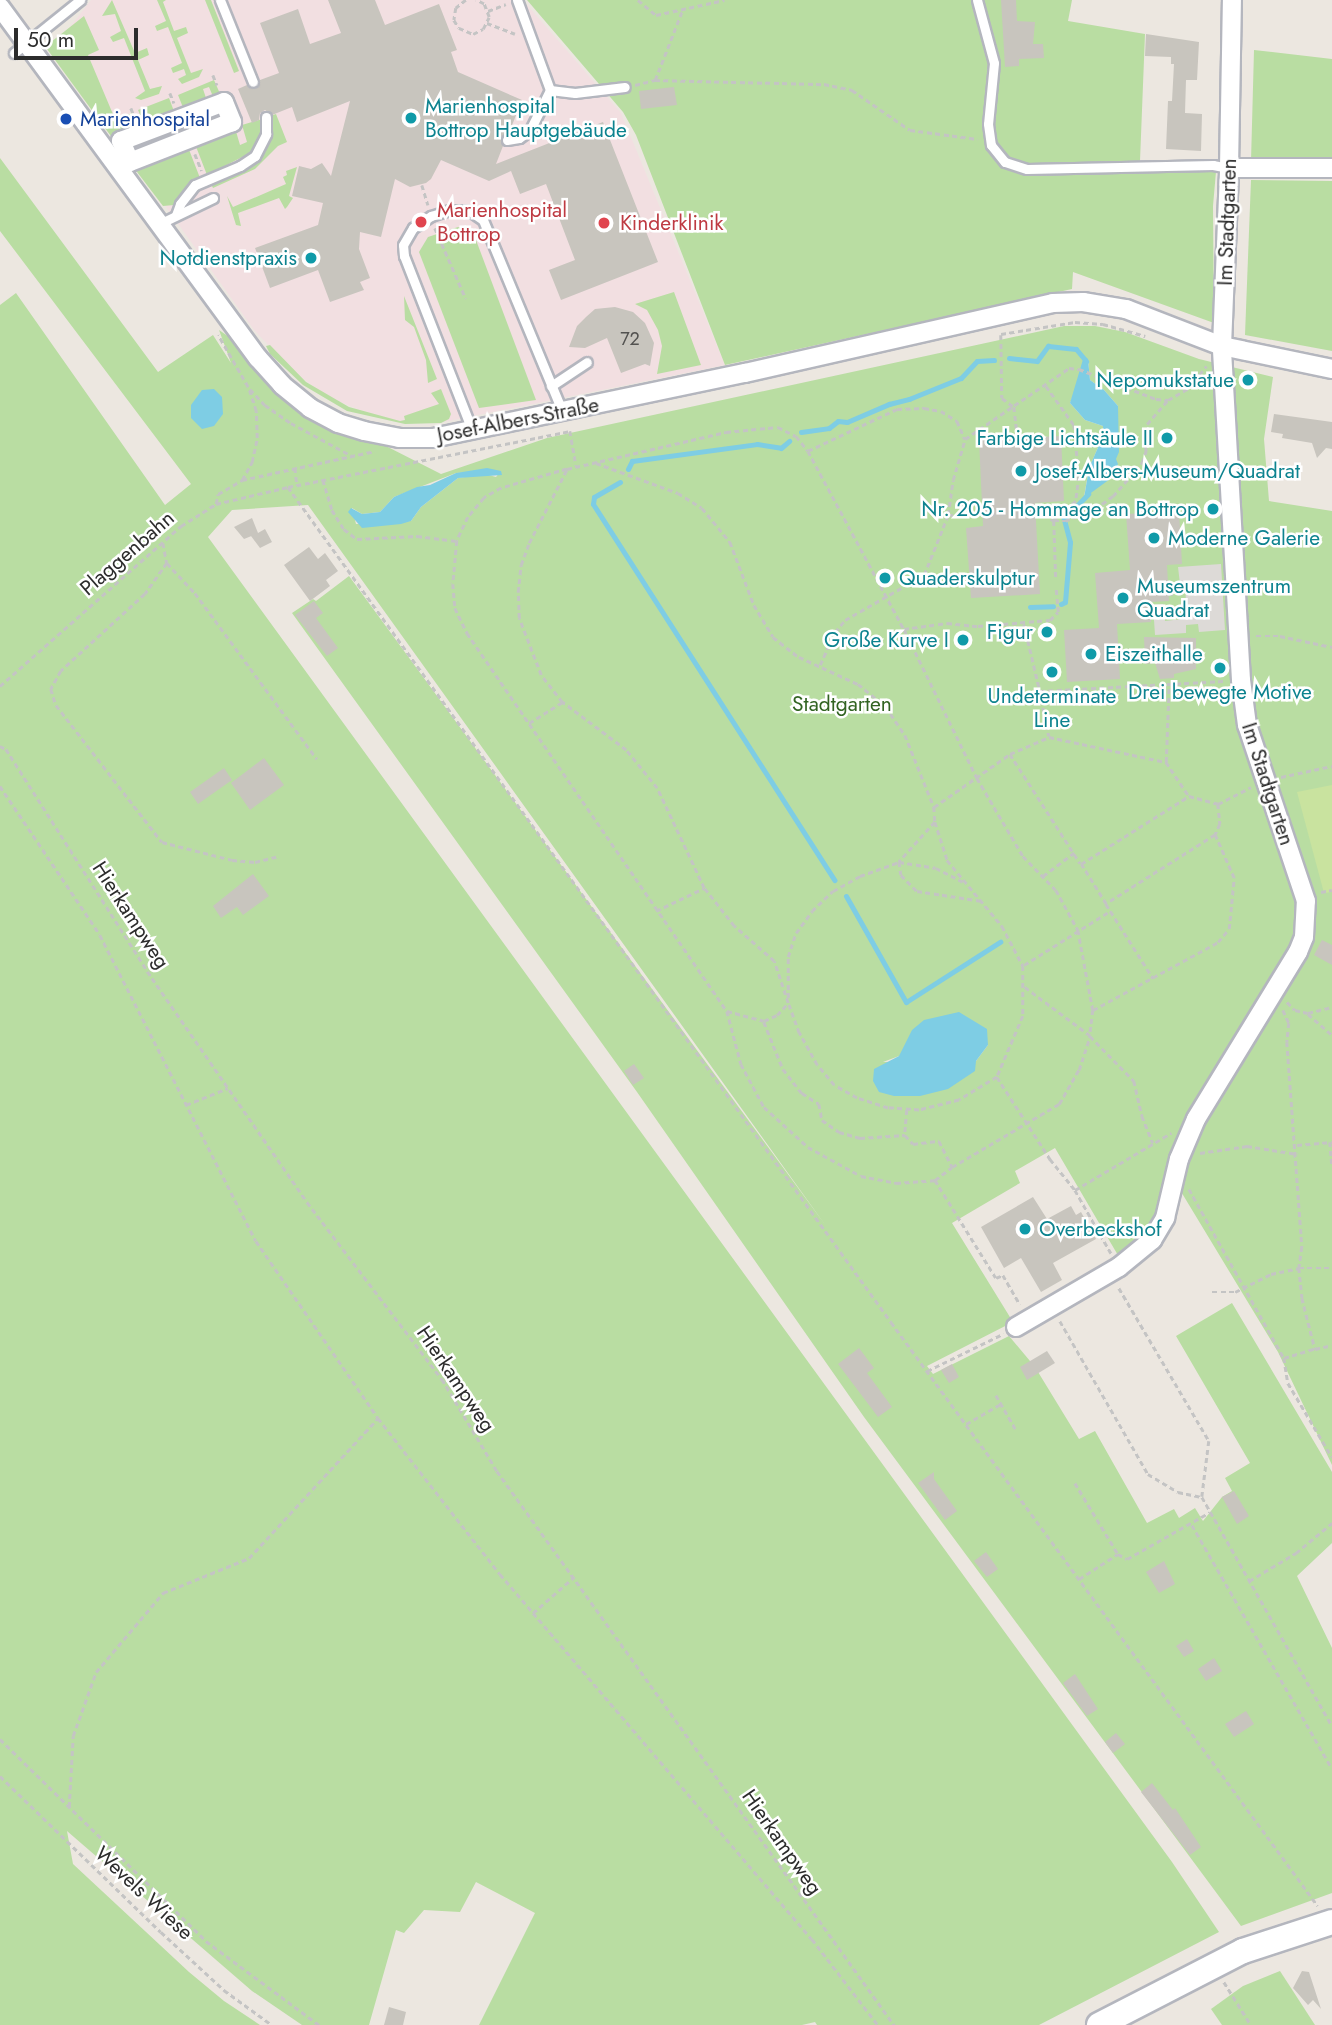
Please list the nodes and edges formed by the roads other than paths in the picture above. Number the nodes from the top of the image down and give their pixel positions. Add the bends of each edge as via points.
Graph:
1 (80, 0) edge
2 (220, 0) edge
3 (516, 0) edge
4 (977, 0) edge
5 (1232, 0) edge
6 (0, 7) edge
7 (21, 48) junction
8 (253, 82) dead end
9 (625, 87) road end
10 (550, 90) junction
11 (266, 117) dead end
12 (507, 140) dead end
13 (121, 141) joint
14 (1229, 168) junction
15 (1332, 168) edge
16 (213, 198) dead end
17 (176, 215) junction
18 (157, 224) junction
19 (1222, 346) junction
20 (587, 362) dead end
21 (1332, 369) edge
22 (551, 386) junction
23 (562, 411) junction
24 (472, 430) junction
25 (1022, 1323) road end
26 (1331, 1922) edge
27 (1100, 2025) edge

1 - 7 lane
2 - 8 lane
3 - 10 lane
4 - 14 lane via 993,63 990,141 1005,162 1027,169
5 - 14 street, Im Stadtgarten
6 - 7 street, Josef-Albers-Straße
7 - 18 street, Josef-Albers-Straße
9 - 10 lane via 575,93
10 - 12 lane via 530,130
11 - 17 lane via 266,134 255,156 195,185
13 - 13 street via 224,102 232,122 130,162
14 - 15 street
14 - 19 street, Im Stadtgarten
16 - 17 lane
17 - 18 lane
18 - 24 street, Josef-Albers-Straße via 258,358 310,408 338,423 399,438 433,438
19 - 21 street, Josef-Albers-Straße
19 - 23 street, Josef-Albers-Straße via 1126,309 1053,303
19 - 25 street, Im Stadtgarten via 1241,680 1247,725 1306,901 1301,944 1196,1119 1179,1158 1165,1218 1152,1240 1114,1269
20 - 22 lane
22 - 23 lane
22 - 24 lane via 483,220 450,209 421,221 407,237 404,256
23 - 24 street, Josef-Albers-Straße
26 - 27 main road via 1242,1951

